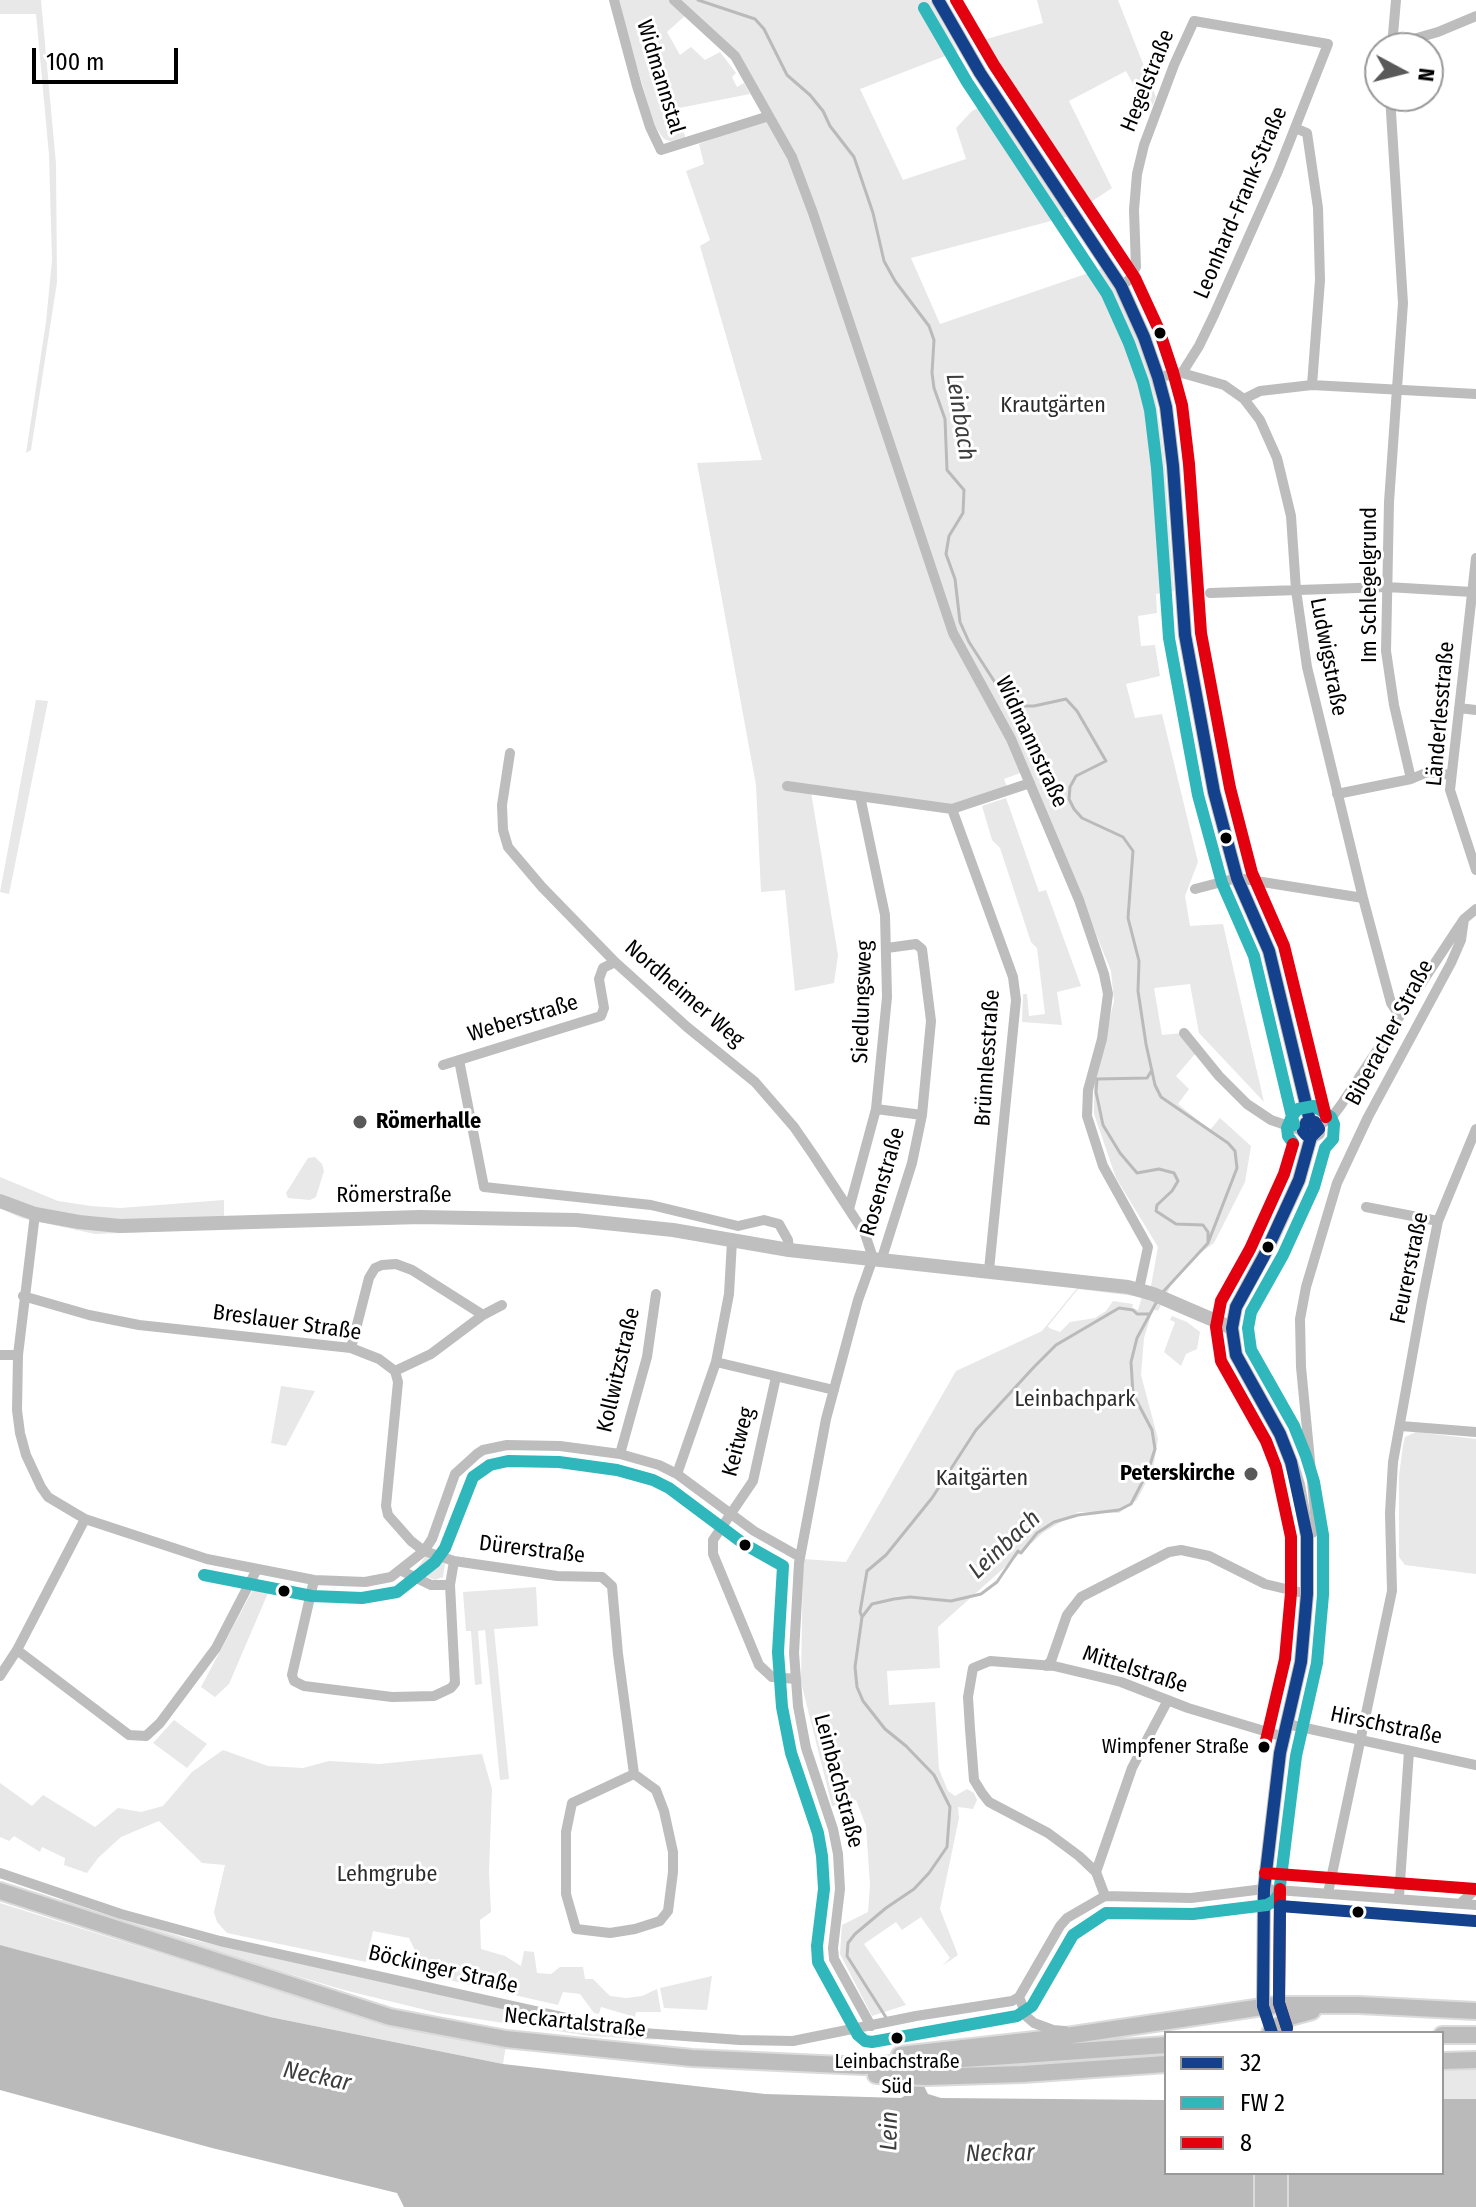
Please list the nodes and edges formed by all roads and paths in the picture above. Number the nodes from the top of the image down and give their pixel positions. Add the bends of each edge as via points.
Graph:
1 (614, 0) edge
2 (674, 0) edge
3 (938, 0) edge
4 (1396, 0) edge
5 (1476, 16) edge
6 (1393, 32) edge
7 (1438, 32) edge
8 (1328, 44) joint
9 (1391, 112) edge
10 (769, 116) junction
11 (1295, 128) junction
12 (813, 213) joint
13 (1121, 286) junction
14 (1182, 373) junction
15 (1158, 377) junction
16 (1312, 385) junction
17 (1397, 390) junction
18 (1476, 394) edge
19 (1244, 399) junction
20 (1476, 558) edge
21 (1387, 587) junction
22 (1296, 590) junction
23 (1472, 592) junction
24 (1210, 593) dead end
25 (1459, 708) junction
26 (1476, 710) edge
27 (510, 753) dead end
28 (1451, 775) junction
29 (1411, 779) junction
30 (1030, 783) junction
31 (787, 786) dead end
32 (1337, 794) junction
33 (860, 796) junction
34 (952, 809) junction
35 (1476, 870) edge
36 (1237, 878) junction
37 (1195, 889) dead end
38 (1363, 898) junction
39 (1476, 909) edge
40 (1464, 919) junction
41 (887, 948) junction
42 (615, 962) junction
43 (1399, 1015) junction
44 (1184, 1033) dead end
45 (459, 1060) junction
46 (443, 1065) dead end
47 (876, 1109) junction
48 (922, 1115) junction
49 (1311, 1129) junction
50 (1476, 1129) edge
51 (0, 1201) edge
52 (1366, 1207) dead end
53 (849, 1209) junction
54 (35, 1214) junction
55 (1438, 1221) junction
56 (732, 1241) junction
57 (789, 1250) junction
58 (878, 1258) junction
59 (989, 1270) junction
60 (656, 1294) dead end
61 (1153, 1294) junction
62 (23, 1296) junction
63 (502, 1305) dead end
64 (483, 1315) junction
65 (1232, 1328) junction
66 (351, 1348) junction
67 (0, 1355) edge
68 (18, 1355) junction
69 (716, 1362) junction
70 (395, 1371) junction
71 (776, 1377) junction
72 (834, 1390) junction
73 (1401, 1426) junction
74 (1476, 1432) edge
75 (620, 1454) junction
76 (677, 1474) junction
77 (732, 1514) junction
78 (85, 1519) junction
79 (1307, 1536) junction
80 (424, 1551) junction
81 (800, 1557) junction
82 (454, 1561) junction
83 (404, 1568) junction
84 (257, 1569) junction
85 (314, 1580) junction
86 (450, 1585) junction
87 (1307, 1594) junction
88 (17, 1650) junction
89 (1046, 1666) junction
90 (0, 1676) edge
91 (796, 1679) junction
92 (1168, 1700) junction
93 (1286, 1730) junction
94 (1362, 1742) junction
95 (1409, 1751) junction
96 (1476, 1765) edge
97 (634, 1774) junction
98 (1096, 1872) junction
99 (0, 1873) edge
100 (1264, 1889) junction
101 (1476, 1889) edge
102 (0, 1891) edge
103 (1328, 1893) junction
104 (1105, 1896) junction
105 (1399, 1897) junction
106 (1462, 1902) junction
107 (1476, 1905) edge
108 (1019, 1997) junction
109 (1402, 2009) junction
110 (1476, 2010) edge
111 (874, 2025) junction
112 (1267, 2026) edge
113 (1103, 2029) junction
114 (1444, 2035) edge
115 (1476, 2035) edge
116 (1164, 2045) edge
117 (692, 2058) junction
118 (1476, 2060) edge
119 (1444, 2061) edge
120 (823, 2065) junction
121 (1164, 2065) edge
122 (1263, 2175) edge
123 (1279, 2175) edge
124 (1263, 2207) edge
125 (1279, 2207) edge

1 - 10 street, Widmannstal via 661,150
2 - 10 street, Widmannstal via 735,56
3 - 13 main road
4 - 6 street
5 - 7 street
8 - 11 street, Leonhard-Frank-Straße
8 - 13 street, Hegelstraße via 1194,21 1144,145 1134,210 1136,267
9 - 17 street, Im Schlegelgrund via 1403,276
10 - 12 street, Widmannstal via 792,157
11 - 14 street, Leonhard-Frank-Straße via 1214,315
11 - 16 street via 1307,133 1318,208 1320,280
12 - 30 street, Widmannstraße via 953,633
13 - 15 main road
14 - 15 street, Ludwigstraße
14 - 19 street, Ludwigstraße via 1224,385
15 - 36 main road via 1172,456 1185,635 1214,792
16 - 17 street
16 - 19 street via 1260,391
17 - 18 street
17 - 21 street, Im Schlegelgrund
19 - 22 street, Ludwigstraße via 1277,458 1291,516
20 - 23 street, Länderlesstraße
21 - 22 street
21 - 23 street
21 - 29 street, Im Schlegelgrund via 1386,651
22 - 24 street
22 - 32 street, Ludwigstraße via 1307,667
23 - 25 street, Länderlesstraße
25 - 26 street
25 - 28 street, Länderlesstraße
27 - 42 street, Nordheimer Weg via 502,805 508,847
28 - 29 street via 1428,772
28 - 35 street, Länderlesstraße via 1450,790
29 - 32 street
30 - 34 street
30 - 61 street, Widmannstraße via 1104,974 1107,1014 1088,1090 1087,1116 1097,1153 1148,1247
31 - 33 street
32 - 38 street, Ludwigstraße
33 - 34 street
33 - 41 street, Siedlungsweg
34 - 59 street, Brünnlesstraße via 1013,977 1016,1000
36 - 37 street
36 - 38 street
36 - 49 main road via 1269,951
38 - 43 street, Ludwigstraße via 1391,1003
39 - 40 street
40 - 43 street
40 - 79 street, Biberacher Straße via 1451,963 1337,1183 1306,1287 1301,1367 1316,1523
41 - 47 street, Siedlungsweg
41 - 48 street, Rosenstraße via 916,944 922,949 931,1021
42 - 45 street, Weberstraße via 603,968 599,979 601,1016
42 - 53 street, Nordheimer Weg via 755,1082 794,1127
43 - 49 street via 1332,1117
44 - 49 street via 1247,1104 1271,1120
45 - 46 street, Weberstraße
45 - 57 street, Römerstraße via 484,1187 651,1205 738,1226 764,1220 779,1224
47 - 48 street, Rosenstraße
47 - 53 street, Siedlungsweg
48 - 58 street, Rosenstraße via 912,1163
49 - 65 main road via 1299,1180 1236,1307
50 - 55 street, Feurerstraße
51 - 54 main road, Römerstraße
52 - 55 street
53 - 58 street, Nordheimer Weg
54 - 56 main road, Römerstraße via 120,1226 340,1218 576,1220
54 - 62 street
55 - 73 street, Feurerstraße
56 - 57 main road, Römerstraße
56 - 69 street
57 - 58 main road, Römerstraße
58 - 59 main road, Römerstraße
58 - 72 street, Leinbachstraße via 858,1300
59 - 61 main road, Römerstraße
60 - 75 street, Kollwitzstraße via 647,1357
61 - 65 main road, Römerstraße
62 - 66 street, Breslauer Straße via 139,1325
62 - 68 street
63 - 64 street
64 - 66 street via 412,1270 382,1265 369,1278
64 - 70 street via 431,1354
65 - 79 main road via 1236,1355 1291,1462
66 - 70 street, Breslauer Straße
67 - 68 street
68 - 78 street via 17,1410 32,1470 48,1497
69 - 71 street
69 - 76 street
70 - 80 street via 386,1506 394,1523
71 - 72 street
71 - 77 street, Keitweg via 753,1481
72 - 81 street, Leinbachstraße
73 - 74 street
73 - 94 street, Feurerstraße via 1390,1513 1392,1591
75 - 76 street
75 - 80 street via 560,1446 483,1450 455,1474
76 - 77 street
77 - 81 street
77 - 91 street, Keitweg via 713,1540 713,1554 759,1665 772,1677
78 - 84 street
78 - 88 street
79 - 87 main road
80 - 82 street, Dürerstraße
80 - 83 street
81 - 91 street, Leinbachstraße
82 - 86 street
82 - 97 street, Dürerstraße via 608,1579
83 - 85 street via 391,1577 365,1582
83 - 86 street via 431,1585
84 - 85 street
84 - 88 street via 216,1648 146,1736 129,1735
85 - 86 street via 294,1681 312,1688 392,1697 434,1696 455,1683
87 - 89 street via 1265,1584 1209,1556 1169,1552 1081,1597 1067,1615
87 - 93 main road via 1300,1675
88 - 90 street
89 - 92 street, Mittelstraße via 1121,1682
89 - 98 street, Mittelstraße via 990,1661 973,1668 968,1697 974,1780 989,1802 1048,1833
91 - 111 street, Leinbachstraße via 806,1748 838,1854 834,1959
92 - 93 street, Mittelstraße
92 - 98 street via 1132,1768
93 - 94 street, Hirschstraße
93 - 100 main road
94 - 95 street, Hirschstraße
94 - 103 street, Feurerstraße
95 - 96 street, Hirschstraße
95 - 105 street
97 - 97 street via 656,1790 664,1811 673,1852 668,1911 660,1921 635,1929 576,1929 566,1894 566,1832 572,1803
98 - 104 street
99 - 111 street, Böckinger Straße via 220,1941 629,2032 793,2041
100 - 103 street
100 - 104 street via 1191,1898
100 - 112 main road
101 - 106 street
102 - 117 main road, Neckartalstraße via 390,2017 506,2039
103 - 105 street
104 - 108 street via 1060,1926
105 - 106 street
106 - 107 street
108 - 111 street, Böckinger Straße
108 - 113 street via 1034,2023 1053,2030
109 - 110 main road
109 - 112 main road via 1312,2011
109 - 112 main road via 1315,2004
112 - 113 main road
113 - 120 main road
114 - 115 main road
116 - 120 main road, Neckartalstraße via 894,2065
117 - 120 main road, Neckartalstraße
117 - 121 main road via 719,2066 926,2077
118 - 119 main road
122 - 124 main road
123 - 125 main road

